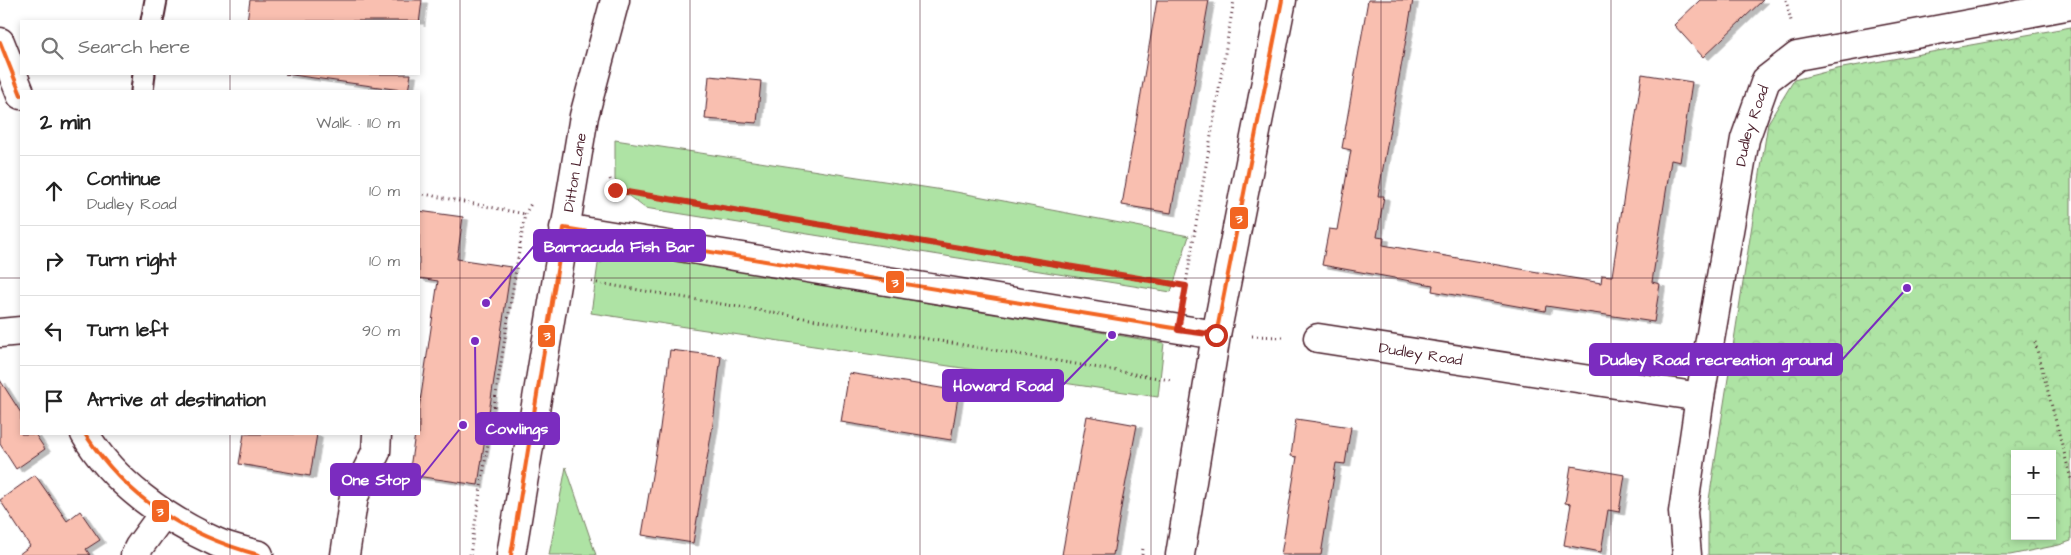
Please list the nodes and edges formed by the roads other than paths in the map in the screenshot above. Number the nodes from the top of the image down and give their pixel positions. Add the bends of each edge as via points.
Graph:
1 (156, 0) edge
2 (615, 0) edge
3 (1282, 0) edge
4 (2071, 5) edge
5 (152, 20) edge
6 (0, 42) edge
7 (144, 75) edge
8 (142, 90) edge
9 (20, 92) edge
10 (564, 228) junction
11 (20, 331) edge
12 (0, 333) edge
13 (1216, 335) junction
14 (1318, 338) road end
15 (1700, 396) junction
16 (86, 435) edge
17 (377, 435) edge
18 (163, 514) junction
19 (135, 555) edge
20 (259, 555) edge
21 (345, 555) edge
22 (511, 555) edge
23 (1180, 555) edge
24 (1687, 555) edge

1 - 5 lane
2 - 10 street, Ditton Lane via 584,116
3 - 13 street
4 - 15 street, Dudley Road via 1797,56 1766,80 1745,139
6 - 9 street
7 - 8 lane
10 - 13 street
10 - 22 street, Ditton Lane
11 - 12 street
13 - 23 street
14 - 15 street, Dudley Road
15 - 24 street, Dudley Road via 1683,512
16 - 18 street via 122,480
17 - 21 street via 376,452 354,496
18 - 19 street
18 - 20 street via 217,542

